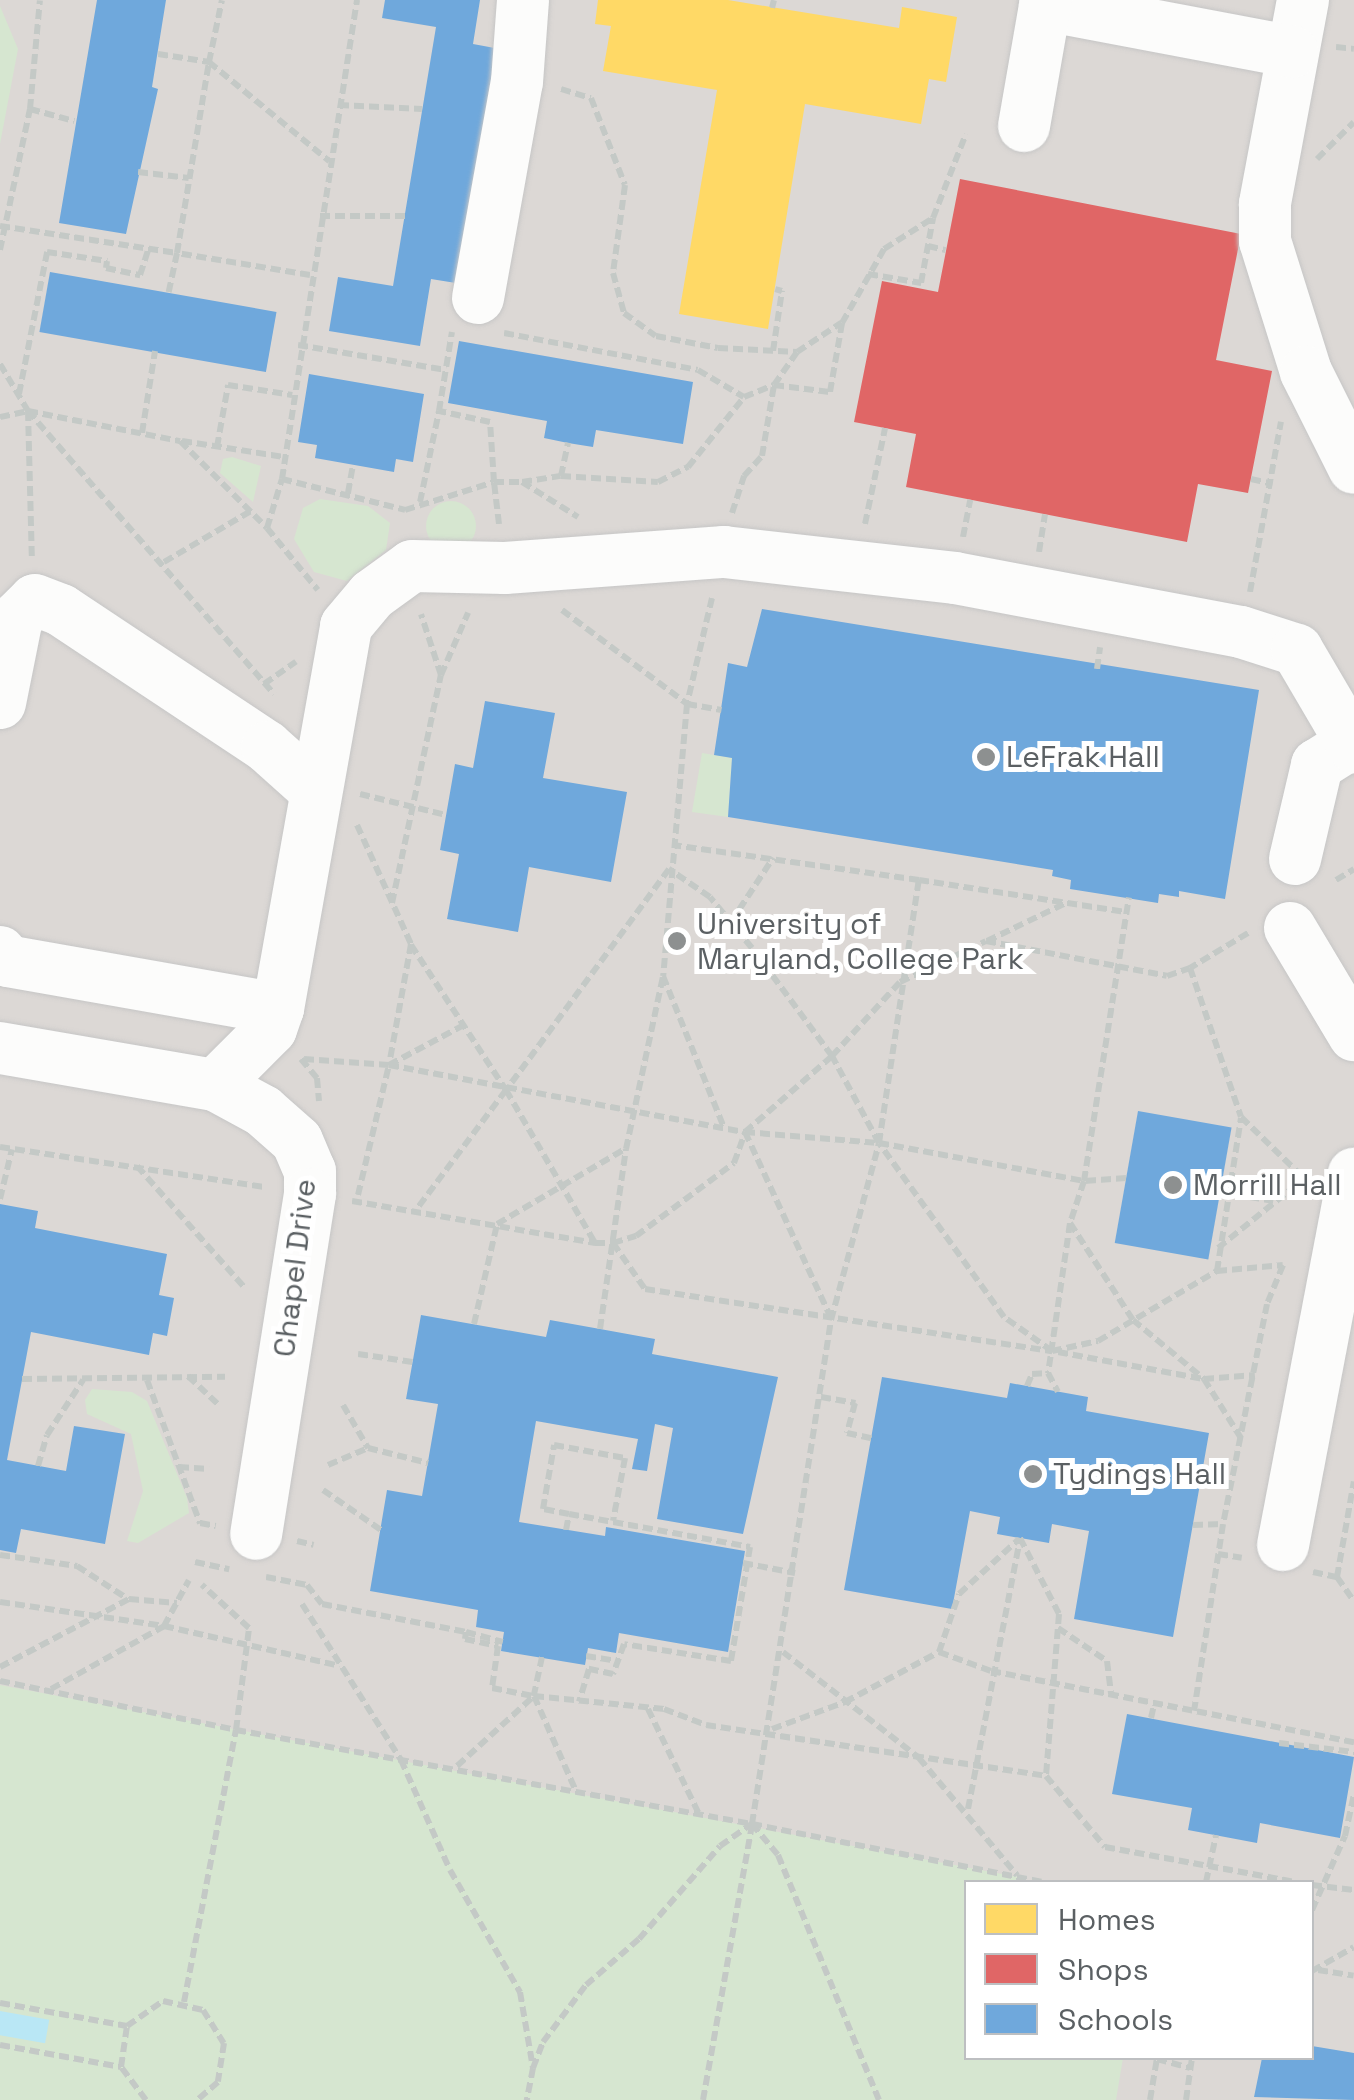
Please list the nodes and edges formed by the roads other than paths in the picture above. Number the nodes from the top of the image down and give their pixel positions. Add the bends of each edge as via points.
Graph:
1 (523, 0) edge
2 (1303, 0) edge
3 (1045, 3) edge
4 (1315, 49) junction
5 (1024, 126) dead end
6 (482, 314) road end
7 (1354, 468) edge
8 (0, 703) edge
9 (1353, 745) edge
10 (329, 783) junction
11 (2, 970) edge
12 (284, 1033) junction
13 (1354, 1035) edge
14 (0, 1048) edge
15 (215, 1085) junction
16 (1339, 1182) edge
17 (256, 1534) dead end
18 (1283, 1545) dead end

1 - 6 street
2 - 4 street
3 - 4 street
3 - 5 street
4 - 7 street via 1265,204 1264,241 1306,372
8 - 10 street via 17,618 35,600 62,610
9 - 10 street via 1297,650 1241,632 955,578 724,552 628,560 490,585 412,566 346,626
9 - 13 street via 1316,765 1293,900
10 - 12 street
11 - 12 street
12 - 15 street via 261,1040
14 - 15 street, Chapel Drive
15 - 17 street, Chapel Drive via 286,1131 310,1171
16 - 18 street

